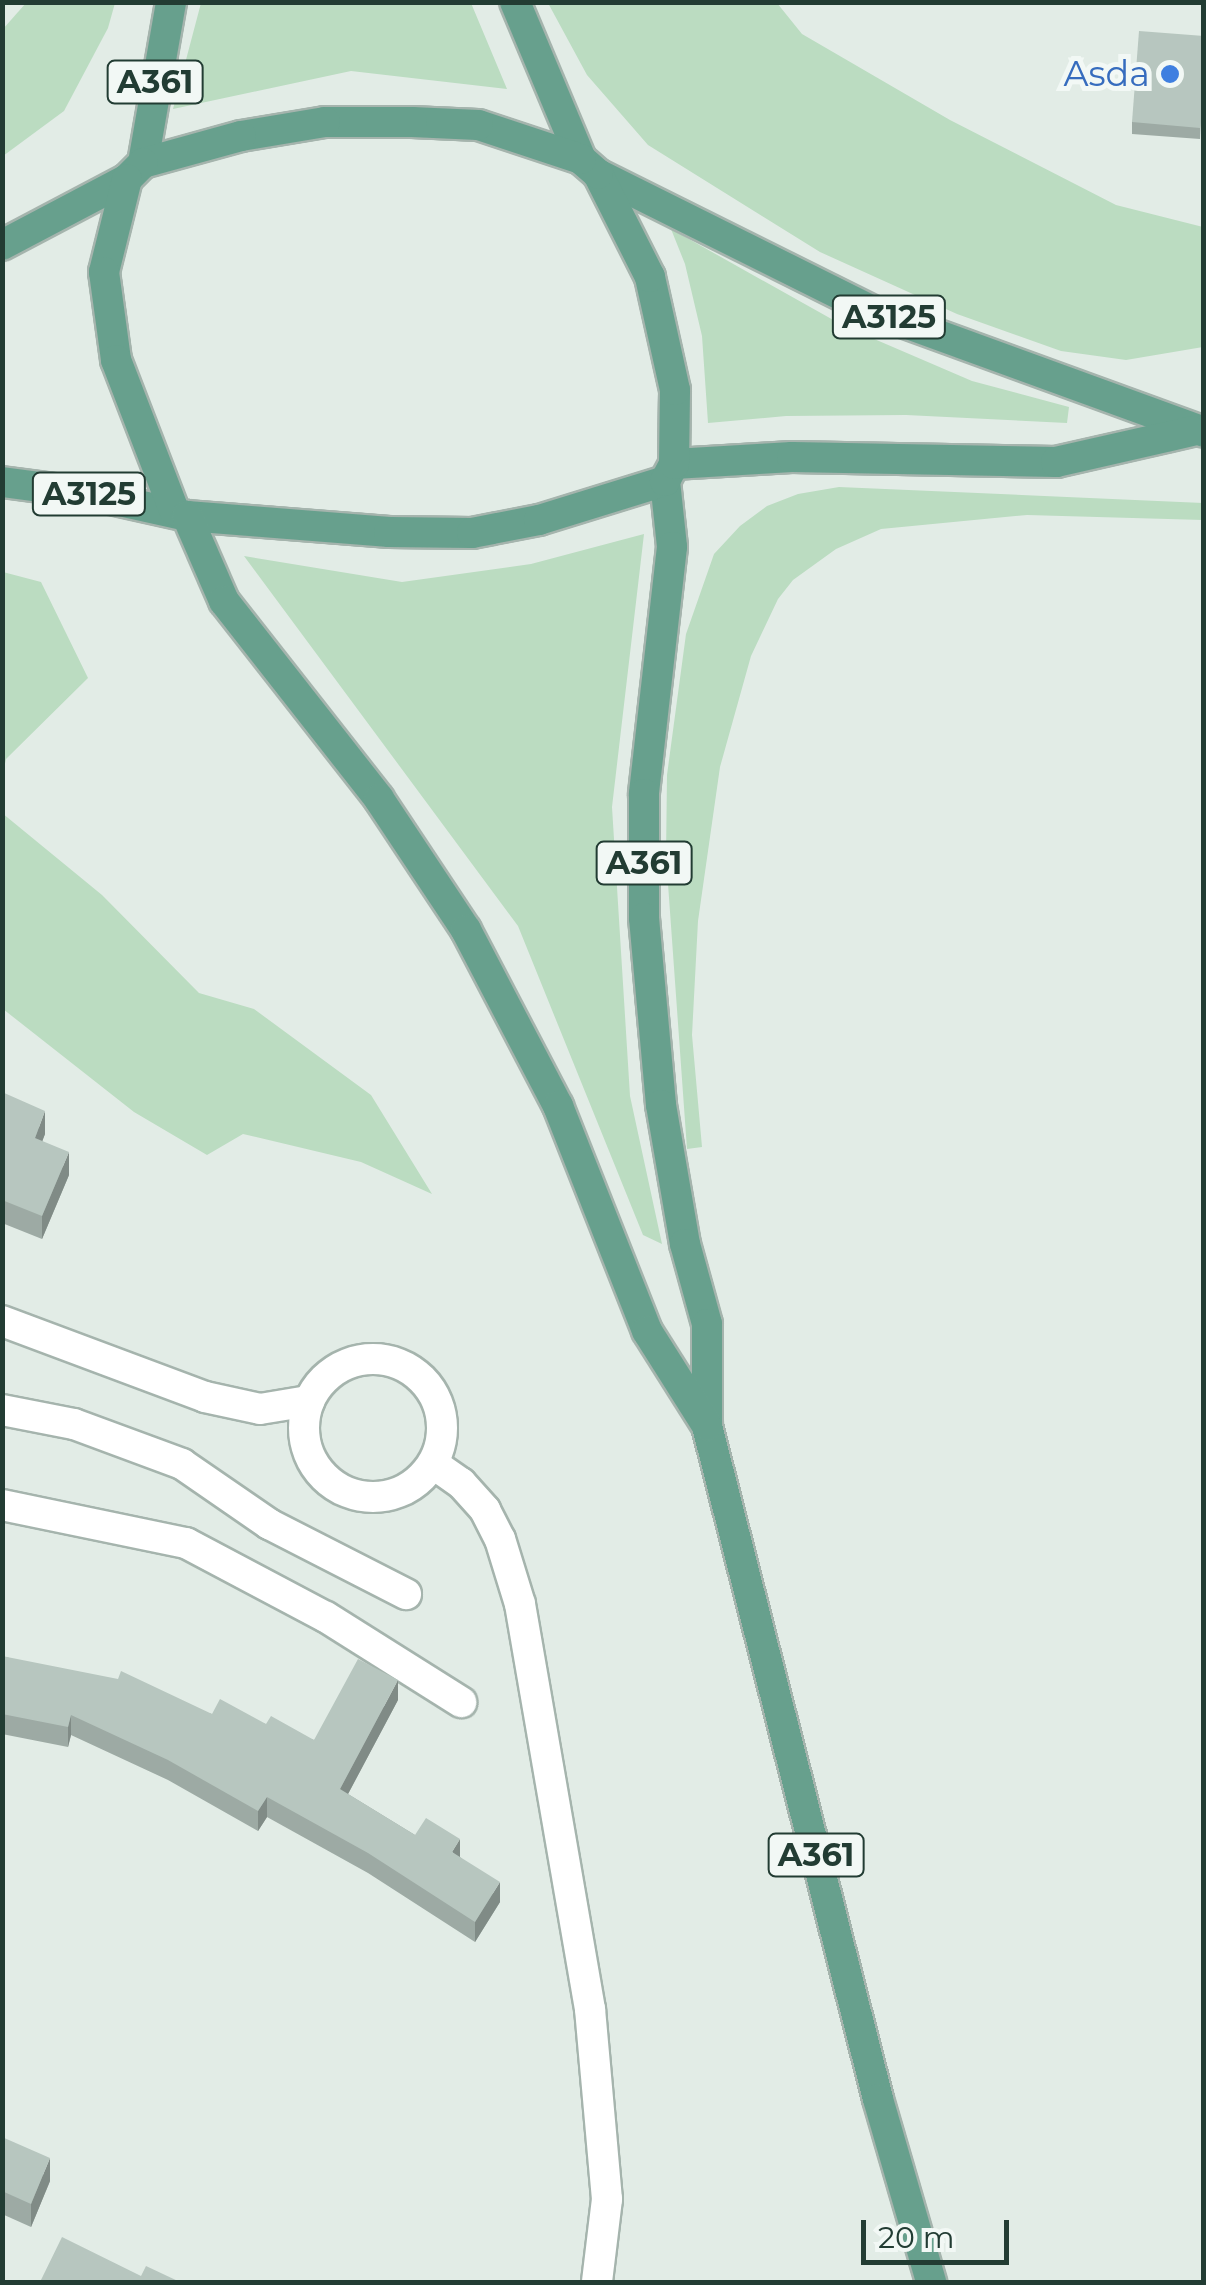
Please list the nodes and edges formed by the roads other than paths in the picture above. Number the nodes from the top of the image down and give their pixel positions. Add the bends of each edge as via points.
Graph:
1 (171, 2) edge
2 (515, 2) edge
3 (590, 166) junction
4 (135, 171) junction
5 (2, 245) edge
6 (1198, 431) edge
7 (670, 473) junction
8 (2, 482) edge
9 (181, 513) junction
10 (2, 1322) edge
11 (309, 1400) junction
12 (2, 1410) edge
13 (707, 1426) junction
14 (435, 1465) junction
15 (2, 1505) edge
16 (406, 1594) dead end
17 (461, 1702) dead end
18 (596, 2282) edge
19 (930, 2282) edge

1 - 4 main road, A361
2 - 3 main road
3 - 4 main road via 478,125 326,122 240,136
3 - 6 main road, A3125 via 875,312
3 - 7 main road via 650,277 674,390
4 - 5 main road
4 - 9 main road via 104,272 106,290 116,360
6 - 7 main road, A3125 via 1056,462 792,457
7 - 9 main road via 539,520 472,533
7 - 13 main road, A361 via 672,547 644,794 644,918 661,1105 684,1244 707,1324
8 - 9 main road, A3125
9 - 13 main road, A361 via 224,600 379,799 466,930 558,1106 647,1331
10 - 11 street via 205,1397 260,1409
11 - 14 street via 303,1425 311,1458 340,1489 384,1496 406,1489
11 - 14 street via 341,1366 370,1358 395,1361 416,1373 437,1400 442,1423
12 - 16 street via 74,1424 182,1464 269,1524
13 - 19 main road, A361
14 - 18 street via 485,1510 520,1604 590,2009 607,2200
15 - 17 street via 186,1543 326,1617

